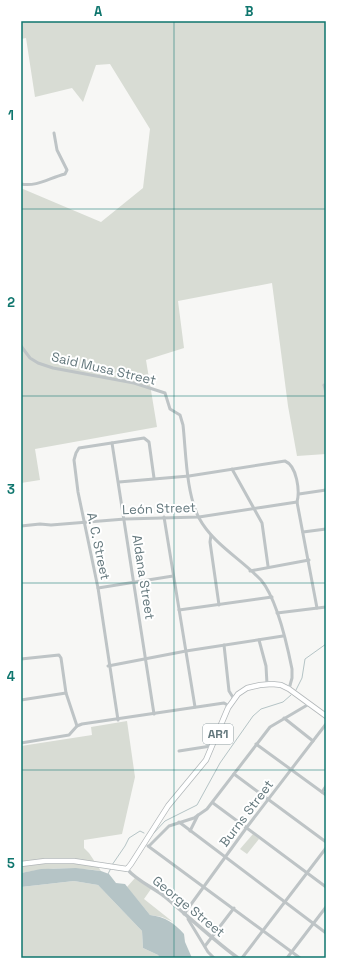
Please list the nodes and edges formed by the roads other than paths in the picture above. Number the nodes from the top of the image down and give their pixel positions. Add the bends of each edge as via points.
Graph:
1 (54, 133) dead end
2 (21, 184) edge
3 (21, 346) edge
4 (324, 385) dead end
5 (326, 393) edge
6 (112, 443) junction
7 (232, 469) junction
8 (189, 476) junction
9 (154, 478) junction
10 (119, 482) junction
11 (326, 490) edge
12 (299, 494) junction
13 (297, 502) junction
14 (253, 508) junction
15 (164, 517) junction
16 (199, 517) junction
17 (125, 519) junction
18 (84, 523) junction
19 (21, 526) edge
20 (326, 529) edge
21 (303, 532) junction
22 (211, 535) junction
23 (309, 560) junction
24 (268, 566) junction
25 (250, 571) junction
26 (173, 576) junction
27 (134, 581) junction
28 (98, 588) junction
29 (272, 597) junction
30 (219, 605) junction
31 (326, 607) edge
32 (317, 608) junction
33 (180, 610) junction
34 (277, 613) junction
35 (283, 636) junction
36 (259, 640) junction
37 (224, 645) junction
38 (186, 651) junction
39 (146, 658) junction
40 (21, 660) edge
41 (108, 666) junction
42 (267, 684) junction
43 (289, 689) junction
44 (66, 693) junction
45 (234, 699) junction
46 (21, 700) edge
47 (310, 704) junction
48 (229, 706) junction
49 (195, 707) junction
50 (154, 714) junction
51 (326, 716) edge
52 (284, 718) junction
53 (118, 720) junction
54 (326, 724) edge
55 (77, 726) junction
56 (313, 741) junction
57 (21, 743) edge
58 (256, 744) junction
59 (213, 746) junction
60 (180, 751) dead end
61 (291, 769) junction
62 (234, 774) junction
63 (326, 786) edge
64 (322, 792) junction
65 (326, 795) edge
66 (269, 799) junction
67 (213, 803) junction
68 (198, 816) junction
69 (179, 822) junction
70 (247, 827) junction
71 (190, 831) junction
72 (144, 842) junction
73 (326, 842) edge
74 (149, 846) junction
75 (326, 848) edge
76 (226, 856) junction
77 (21, 864) edge
78 (127, 869) junction
79 (306, 872) junction
80 (204, 885) junction
81 (326, 887) edge
82 (285, 901) junction
83 (326, 907) edge
84 (234, 908) junction
85 (184, 914) junction
86 (188, 919) junction
87 (314, 922) junction
88 (264, 930) junction
89 (326, 933) edge
90 (212, 938) junction
91 (205, 946) junction
92 (292, 952) junction
93 (214, 958) edge
94 (238, 958) edge
95 (242, 958) edge
96 (287, 958) edge
97 (300, 958) edge

1 - 2 street via 57,150 67,170 65,174 33,186
3 - 8 street, Said Musa Street via 30,358 53,368 134,383 165,393 170,409 180,415 183,425
4 - 5 street
6 - 9 street, A. C. Street via 144,438 149,442
6 - 10 street, Aldana Street
6 - 18 street, A. C. Street via 80,448 76,453 74,460
7 - 8 street
7 - 12 street via 285,461 293,469
7 - 14 street
8 - 9 street
8 - 16 street, Said Musa Street via 192,499
9 - 10 street
10 - 17 street, Aldana Street
11 - 12 street
12 - 13 street
13 - 14 street, León Street
13 - 21 street
14 - 16 street, León Street
14 - 24 street via 262,523
15 - 16 street, León Street
15 - 17 street, León Street
15 - 26 street
16 - 22 street, Said Musa Street
17 - 18 street, León Street
17 - 27 street, Aldana Street
18 - 19 street, León Street
18 - 28 street, A. C. Street
20 - 21 street
21 - 23 street
22 - 25 street, Said Musa Street
22 - 30 street
23 - 24 street
23 - 32 street
24 - 25 street
25 - 29 street, Said Musa Street
26 - 27 street
26 - 33 street
27 - 28 street
27 - 39 street, Aldana Street
28 - 41 street, A. C. Street
29 - 30 street
29 - 34 street, Said Musa Street
30 - 33 street
31 - 32 street
32 - 34 street
33 - 38 street
34 - 35 street, Said Musa Street
35 - 36 street
35 - 43 street, Said Musa Street via 292,669
36 - 37 street
36 - 42 street via 266,666
37 - 38 street
37 - 45 street via 229,691
38 - 39 street
38 - 49 street
39 - 41 street
39 - 50 street, Aldana Street
40 - 44 street via 59,655
41 - 53 street, A. C. Street
42 - 43 highway, AR1 via 281,685
42 - 45 highway, AR1 via 247,688
43 - 47 highway, AR1
44 - 46 street
44 - 55 street
45 - 48 highway, AR1
47 - 51 highway, AR1
47 - 52 street
48 - 49 street via 224,702
48 - 59 highway, AR1
49 - 50 street
50 - 53 street
52 - 56 street
52 - 58 street via 270,728
53 - 55 street
54 - 56 street, Burns Street
55 - 57 street via 69,735
56 - 61 street, Burns Street
58 - 61 street
58 - 62 street
59 - 60 street
59 - 72 highway, AR1 via 206,760 168,806
61 - 64 street
61 - 66 street, Burns Street
62 - 66 street
62 - 67 street
63 - 64 street
64 - 65 street
66 - 70 street, Burns Street
66 - 73 street
67 - 68 street
67 - 70 street
68 - 69 street
68 - 71 street
69 - 71 street
69 - 74 street via 166,828
70 - 76 street, Burns Street
70 - 79 street
71 - 76 street
72 - 74 street
72 - 78 highway, AR1
74 - 80 street
75 - 79 street
76 - 80 street, Burns Street
76 - 82 street
77 - 78 highway via 65,861
78 - 85 street, George Street
79 - 81 street
79 - 82 street
80 - 84 street
80 - 85 street, Burns Street
82 - 87 street
82 - 88 street
83 - 87 street
84 - 88 street
84 - 90 street
85 - 86 street, George Street
86 - 90 street, George Street
86 - 91 street
87 - 89 street
87 - 92 street
88 - 92 street
88 - 95 street
90 - 91 street
90 - 94 street, George Street
91 - 93 street
92 - 96 street
92 - 97 street

